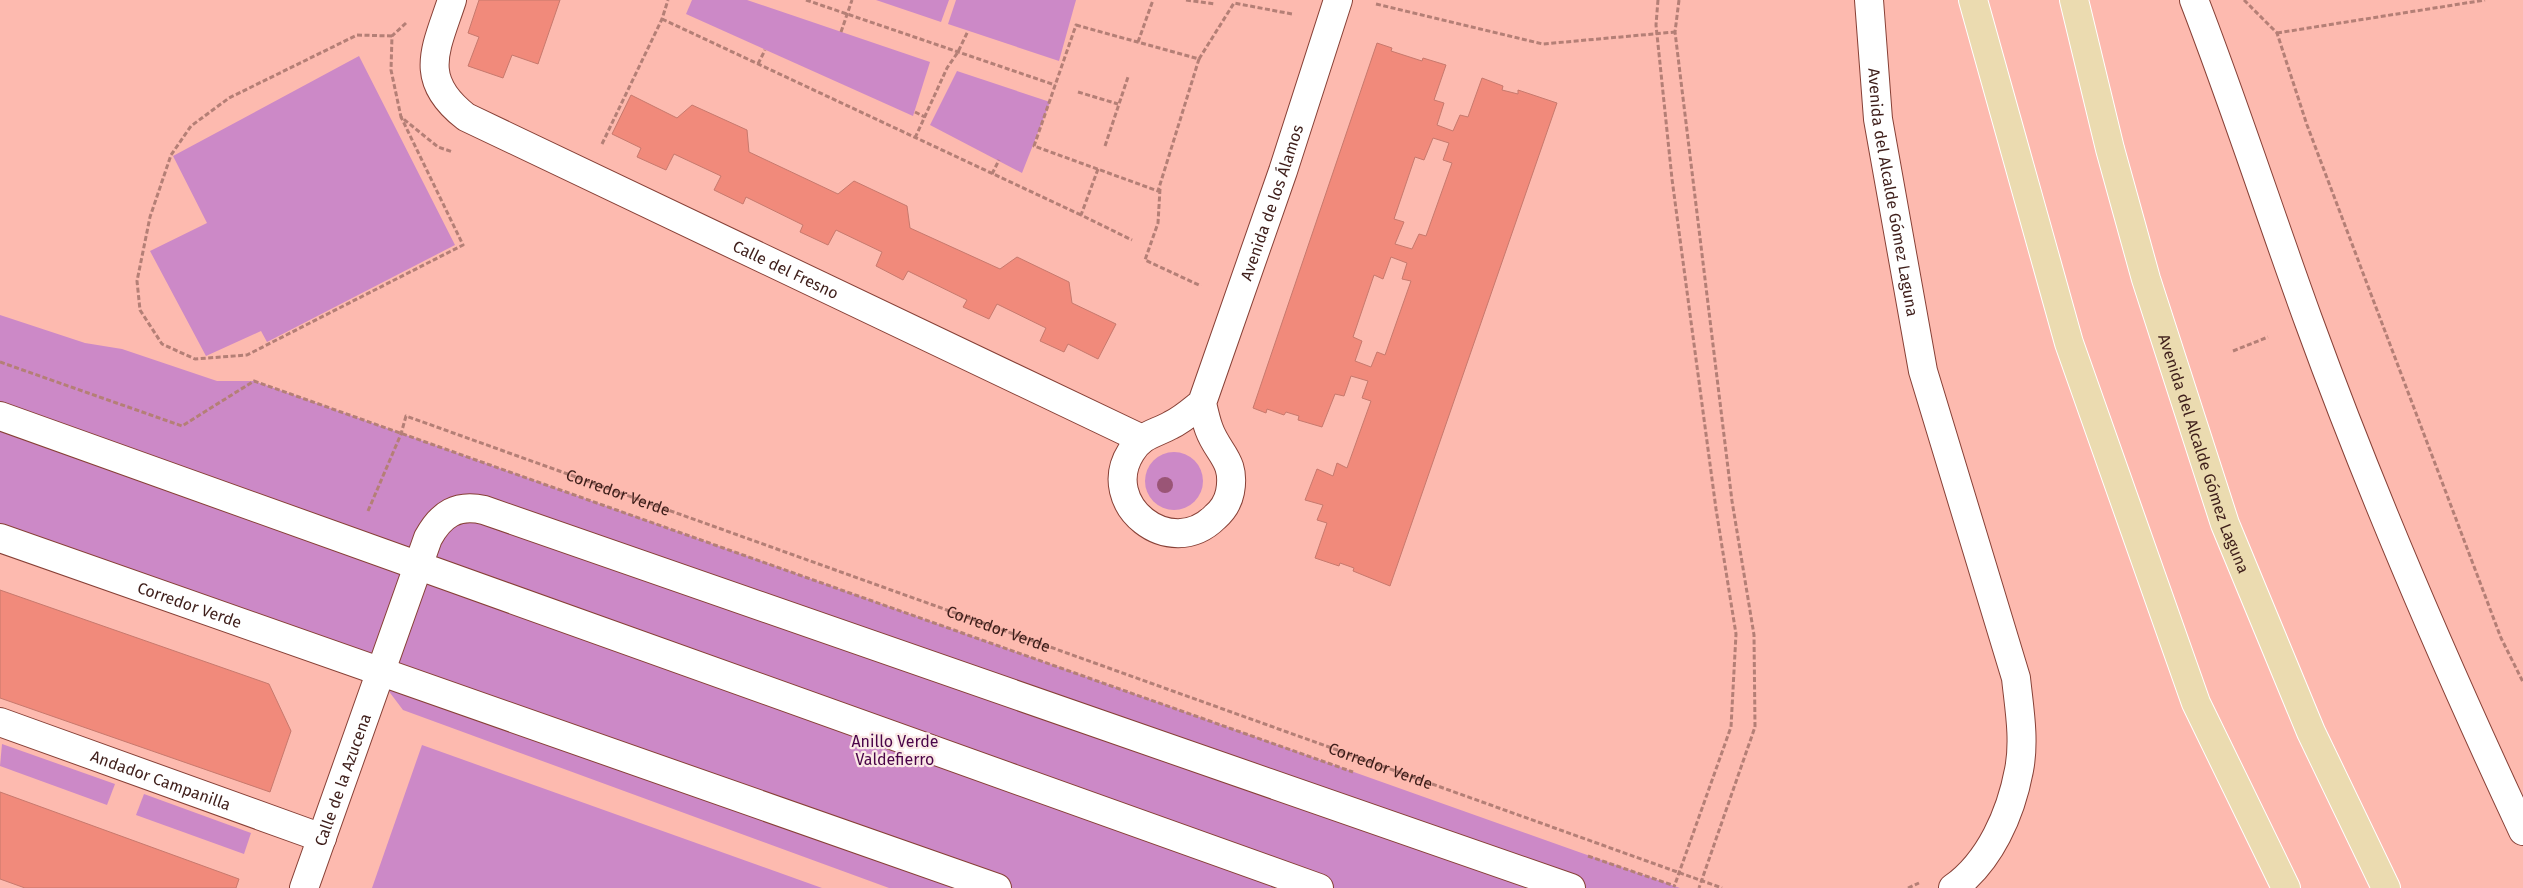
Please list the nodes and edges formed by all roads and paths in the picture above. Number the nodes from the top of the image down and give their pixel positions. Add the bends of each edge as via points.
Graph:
1 (452, 0) edge
2 (668, 0) edge
3 (806, 0) edge
4 (852, 0) edge
5 (1153, 0) edge
6 (1186, 0) edge
7 (1338, 0) edge
8 (1658, 0) edge
9 (1679, 0) edge
10 (1869, 0) edge
11 (1973, 0) edge
12 (2074, 0) edge
13 (2194, 0) edge
14 (2244, 0) edge
15 (2485, 0) edge
16 (1215, 4) dead end
17 (1376, 4) dead end
18 (1292, 14) dead end
19 (847, 15) junction
20 (662, 19) junction
21 (968, 31) dead end
22 (841, 32) dead end
23 (1675, 32) junction
24 (2277, 33) junction
25 (1657, 35) junction
26 (392, 36) dead end
27 (1138, 42) junction
28 (765, 50) dead end
29 (958, 52) junction
30 (1199, 59) junction
31 (758, 64) junction
32 (1128, 77) dead end
33 (1055, 85) junction
34 (1078, 92) dead end
35 (1118, 104) junction
36 (915, 112) dead end
37 (402, 117) dead end
38 (925, 117) junction
39 (915, 138) junction
40 (1105, 146) dead end
41 (999, 160) dead end
42 (1098, 169) junction
43 (588, 174) junction
44 (992, 174) junction
45 (1160, 186) junction
46 (1081, 216) junction
47 (1132, 240) dead end
48 (1201, 286) dead end
49 (2268, 337) dead end
50 (2234, 350) dead end
51 (1202, 403) junction
52 (0, 416) edge
53 (1142, 439) junction
54 (0, 538) edge
55 (354, 543) junction
56 (417, 566) junction
57 (379, 672) junction
58 (2523, 682) edge
59 (0, 722) edge
60 (2523, 831) edge
61 (322, 838) junction
62 (1680, 873) junction
63 (1702, 881) junction
64 (1674, 887) edge
65 (304, 888) edge
66 (997, 888) edge
67 (1319, 888) edge
68 (1571, 888) edge
69 (1699, 888) edge
70 (1722, 888) edge
71 (1953, 888) edge
72 (2286, 888) edge
73 (2386, 888) edge

1 - 43 street, Calle del Fresno via 435,51 434,72 439,88 452,106 466,116
2 - 20 path
3 - 19 path
4 - 19 path
5 - 27 path
6 - 16 path
7 - 51 street, Avenida de los Álamos via 1283,171
8 - 25 path
9 - 23 path
10 - 71 street, Avenida del Alcalde Gómez Laguna via 1878,119 1923,371 2016,678 2021,720 2019,768 2005,820 1985,855
11 - 72 main road via 2069,343 2196,703
12 - 73 main road, Avenida del Alcalde Gómez Laguna via 2146,279 2225,524 2311,732
13 - 60 street via 2309,322 2379,504 2448,670
14 - 24 path
15 - 24 path
17 - 25 path via 1543,44
18 - 30 path via 1234,3
19 - 22 path
19 - 29 path
20 - 31 path
20 - 43 path
21 - 29 path
23 - 25 path
23 - 63 path via 1732,501 1754,635 1755,727
24 - 58 path via 2307,125 2466,546 2501,638
25 - 62 path via 1674,198 1736,634 1731,727
26 - 37 path via 356,35 229,98 191,126 171,155 150,217 137,281 140,310 162,344 195,359 247,354 463,245
27 - 30 path
27 - 33 path via 1076,25
28 - 31 path
29 - 33 path
29 - 38 path
30 - 45 path
31 - 39 path
32 - 35 path
33 - 42 path via 1034,146
34 - 35 path
35 - 40 path
36 - 38 path
38 - 39 path
39 - 44 path
41 - 44 path
42 - 45 path via 1158,191
42 - 46 path
43 - 53 street, Calle del Fresno
44 - 46 path
45 - 48 path via 1158,223 1145,260
46 - 47 path
49 - 50 path
51 - 53 street via 1170,426 1155,430
51 - 53 street via 1209,430 1226,457 1231,474 1230,493 1222,510 1209,523 1193,532 1175,534 1157,530 1141,521 1130,506 1124,488 1124,470 1130,453
52 - 55 street
54 - 57 street, Corredor Verde
55 - 56 street
55 - 62 path, Corredor Verde via 406,416
56 - 57 street
56 - 67 street
56 - 68 street via 428,538 442,517 462,508 484,510
57 - 61 street, Calle de la Azucena
57 - 66 street, Corredor Verde
59 - 61 street, Andador Campanilla
61 - 65 street, Calle de la Azucena
62 - 63 path, Corredor Verde
62 - 64 path
63 - 69 path
63 - 70 path, Corredor Verde

